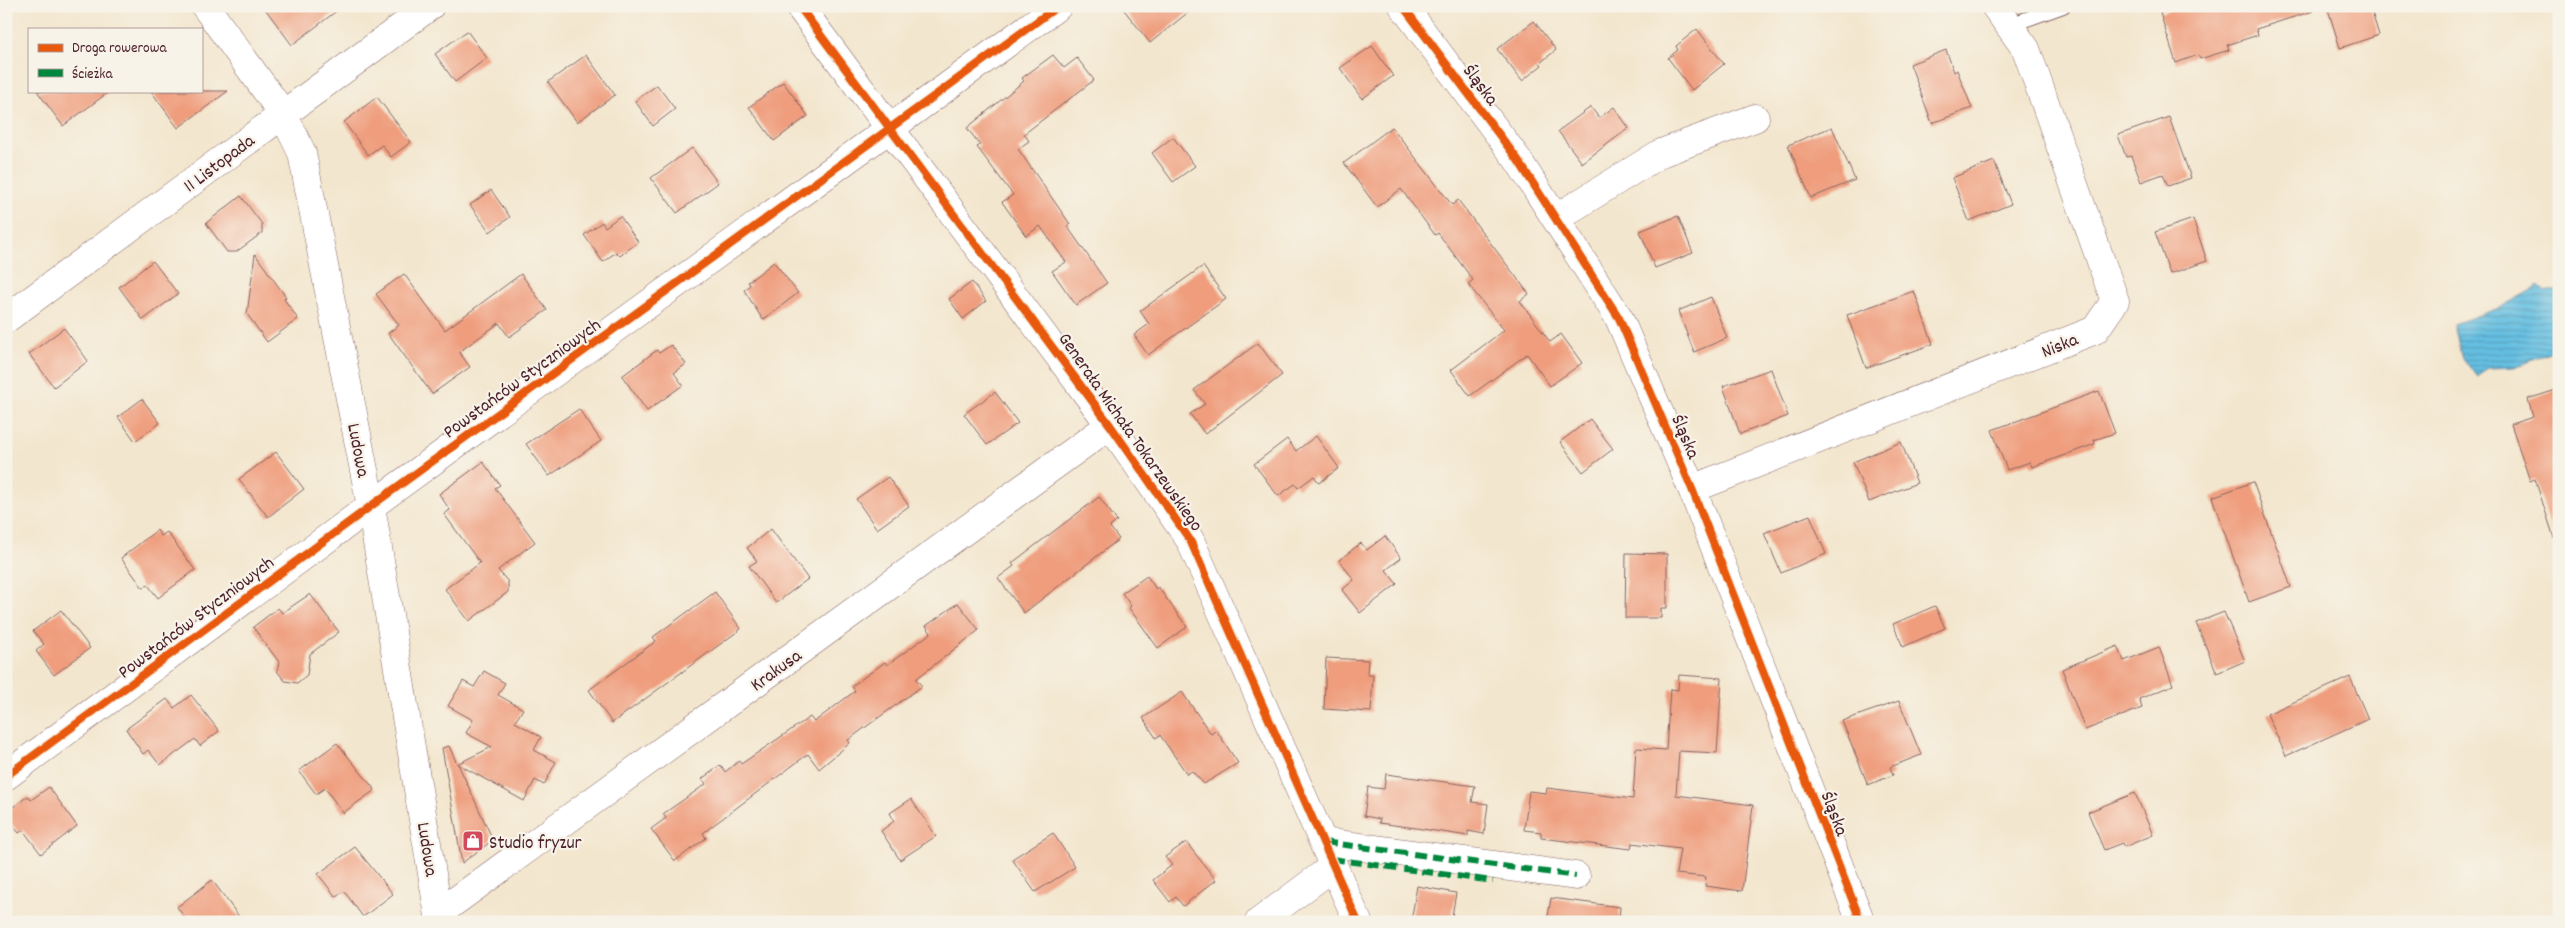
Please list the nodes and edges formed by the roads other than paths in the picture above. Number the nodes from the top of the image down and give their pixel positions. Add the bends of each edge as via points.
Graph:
1 (205, 6) edge
2 (430, 6) edge
3 (799, 6) edge
4 (1058, 6) edge
5 (1403, 6) edge
6 (2063, 6) edge
7 (2002, 16) edge
8 (283, 114) junction
9 (1755, 118) dead end
10 (890, 128) junction
11 (1556, 218) junction
12 (6, 319) edge
13 (1110, 425) junction
14 (1692, 489) junction
15 (371, 506) junction
16 (6, 776) edge
17 (1330, 856) junction
18 (1576, 876) dead end
19 (1493, 881) dead end
20 (440, 917) edge
21 (1259, 922) edge
22 (1358, 922) edge
23 (1861, 922) edge

1 - 8 street, Ludowa
2 - 8 street, 11 Listopada
3 - 10 street, Generała Michała Tokarzewskiego
4 - 10 street, Powstańców Styczniowych
5 - 11 street, Śląska via 1518,160
6 - 7 lane
7 - 14 street, Niska via 2026,49 2115,301 2095,330
8 - 12 street, 11 Listopada
8 - 15 street, Ludowa via 302,153
9 - 11 street via 1661,153
10 - 13 street, Generała Michała Tokarzewskiego
10 - 15 street, Powstańców Styczniowych
11 - 14 street, Śląska via 1619,318
13 - 17 street, Generała Michała Tokarzewskiego via 1190,540
13 - 20 street, Krakusa
14 - 23 street, Śląska
15 - 16 street, Powstańców Styczniowych
15 - 20 street, Ludowa
17 - 18 street
17 - 19 street
17 - 21 street
17 - 22 street, Generała Michała Tokarzewskiego

